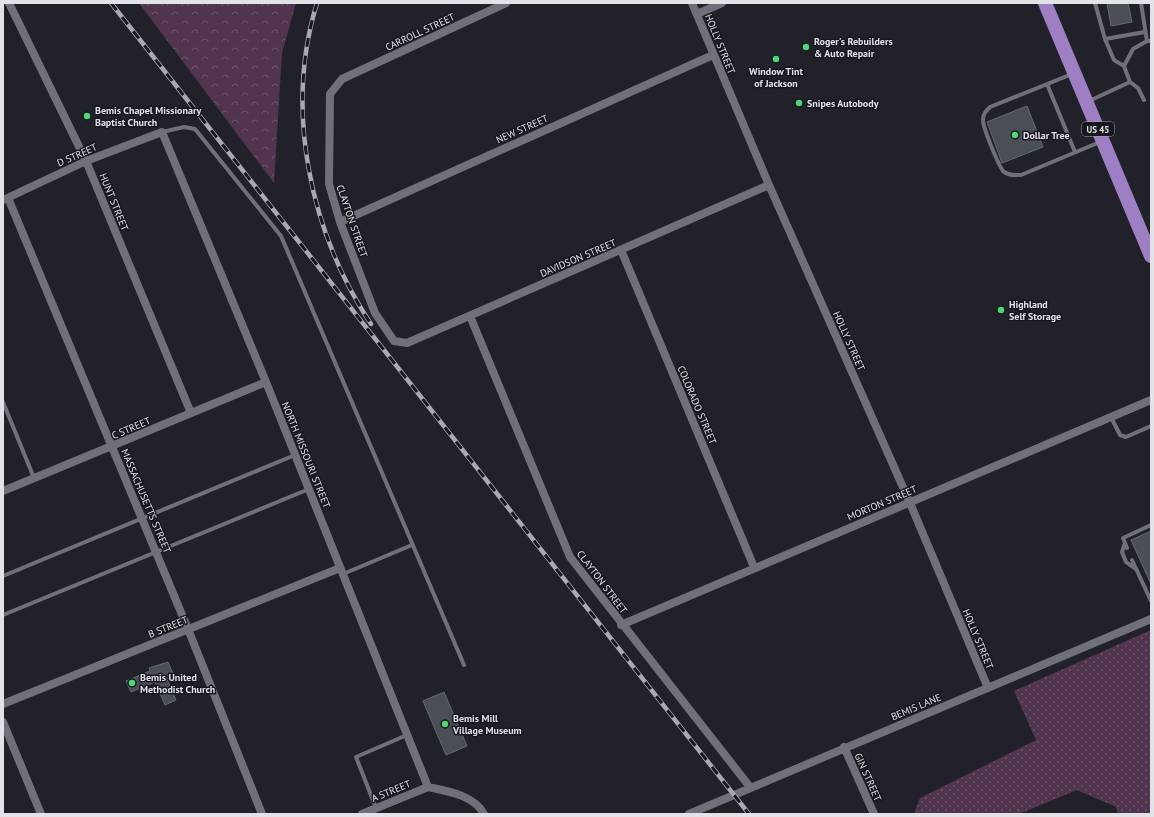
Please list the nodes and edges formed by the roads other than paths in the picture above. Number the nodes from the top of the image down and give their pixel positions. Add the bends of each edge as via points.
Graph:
1 (9, 3) edge
2 (506, 3) edge
3 (692, 3) edge
4 (722, 3) edge
5 (1045, 3) edge
6 (1095, 3) edge
7 (1141, 3) edge
8 (697, 14) junction
9 (1145, 32) junction
10 (1105, 39) junction
11 (1149, 41) edge
12 (713, 55) junction
13 (1124, 66) junction
14 (1074, 73) junction
15 (342, 79) joint
16 (1130, 82) junction
17 (1047, 84) junction
18 (1144, 100) dead end
19 (1086, 102) junction
20 (162, 132) junction
21 (1103, 140) junction
22 (1075, 152) junction
23 (86, 161) junction
24 (769, 185) junction
25 (6, 199) edge
26 (340, 222) junction
27 (1148, 239) edge
28 (621, 250) junction
29 (1151, 256) edge
30 (470, 316) junction
31 (394, 341) joint
32 (266, 382) junction
33 (1151, 400) edge
34 (3, 402) edge
35 (191, 413) junction
36 (1111, 417) junction
37 (1151, 426) edge
38 (112, 446) junction
39 (295, 455) junction
40 (34, 478) junction
41 (309, 489) junction
42 (3, 491) edge
43 (910, 503) junction
44 (142, 519) junction
45 (1151, 525) edge
46 (1125, 543) junction
47 (412, 545) junction
48 (1127, 548) dead end
49 (156, 552) junction
50 (1132, 560) dead end
51 (754, 567) junction
52 (1137, 570) junction
53 (341, 571) junction
54 (3, 576) edge
55 (1151, 588) edge
56 (1146, 591) junction
57 (1151, 601) edge
58 (3, 615) edge
59 (1151, 619) edge
60 (622, 625) junction
61 (188, 629) junction
62 (464, 666) dead end
63 (988, 688) junction
64 (3, 704) edge
65 (3, 722) edge
66 (407, 735) junction
67 (844, 747) junction
68 (428, 787) junction
69 (750, 787) junction
70 (376, 808) junction
71 (41, 814) edge
72 (262, 814) edge
73 (362, 814) edge
74 (484, 814) edge
75 (689, 814) edge
76 (874, 814) edge

1 - 23 street, HUNT STREET
2 - 15 street, CARROLL STREET
3 - 8 street, HOLLY STREET
4 - 8 street
5 - 14 highway, US 45
6 - 10 lane
7 - 9 lane
8 - 12 street, HOLLY STREET
9 - 10 lane
9 - 11 lane
10 - 13 lane via 1114,60
11 - 13 lane via 1133,49
12 - 24 street, HOLLY STREET
12 - 26 street, NEW STREET
13 - 16 lane
14 - 17 lane
14 - 19 highway, US 45
15 - 26 street, CLAYTON STREET via 330,94 329,184
16 - 18 lane via 1138,88
16 - 19 lane
17 - 22 lane
17 - 22 lane via 990,107 985,112 984,128 1004,171 1012,175 1021,175
19 - 21 highway, US 45
20 - 23 street, D STREET
20 - 32 street, NORTH MISSOURI STREET
20 - 47 lane via 184,126 195,129 281,236
21 - 22 lane
21 - 27 highway, US 45
23 - 25 street, D STREET
23 - 35 street, HUNT STREET
24 - 28 street, DAVIDSON STREET
24 - 43 street, HOLLY STREET
25 - 38 street, MASSACHUSETTS STREET
26 - 31 street, CLAYTON STREET via 375,313
27 - 29 highway, US 45
28 - 30 street, DAVIDSON STREET
28 - 51 street, COLORADO STREET
30 - 31 street, DAVIDSON STREET via 407,343
30 - 60 street, CLAYTON STREET via 570,557
32 - 35 street, C STREET
32 - 39 street, NORTH MISSOURI STREET
33 - 36 street, MORTON STREET
34 - 40 lane
35 - 38 street, C STREET
36 - 37 lane via 1120,435 1126,437
36 - 43 street, MORTON STREET
38 - 40 street, C STREET
38 - 44 street, MASSACHUSETTS STREET
39 - 41 street, NORTH MISSOURI STREET
39 - 44 lane
40 - 42 street, C STREET
41 - 49 lane
41 - 53 street, NORTH MISSOURI STREET
43 - 51 street, MORTON STREET
43 - 63 street, HOLLY STREET
44 - 49 street, MASSACHUSETTS STREET
44 - 54 lane
45 - 46 lane via 1123,538
46 - 48 lane
46 - 52 lane via 1122,552 1126,562
47 - 53 lane
47 - 62 lane
49 - 58 lane
49 - 61 street, MASSACHUSETTS STREET
50 - 52 lane
51 - 60 street, MORTON STREET
52 - 56 lane
53 - 61 street, B STREET
53 - 66 street, NORTH MISSOURI STREET
55 - 56 lane
56 - 57 lane
59 - 63 street, BEMIS LANE
60 - 69 street, CLAYTON STREET
61 - 64 street, B STREET
61 - 72 street, MASSACHUSETTS STREET
63 - 67 street, BEMIS LANE
65 - 71 street
66 - 68 street, NORTH MISSOURI STREET
66 - 70 lane via 356,757
67 - 69 street, BEMIS LANE
67 - 76 street, GIN STREET
68 - 70 street, A STREET
68 - 74 street via 460,794
69 - 75 street, BEMIS LANE
70 - 73 street, A STREET

